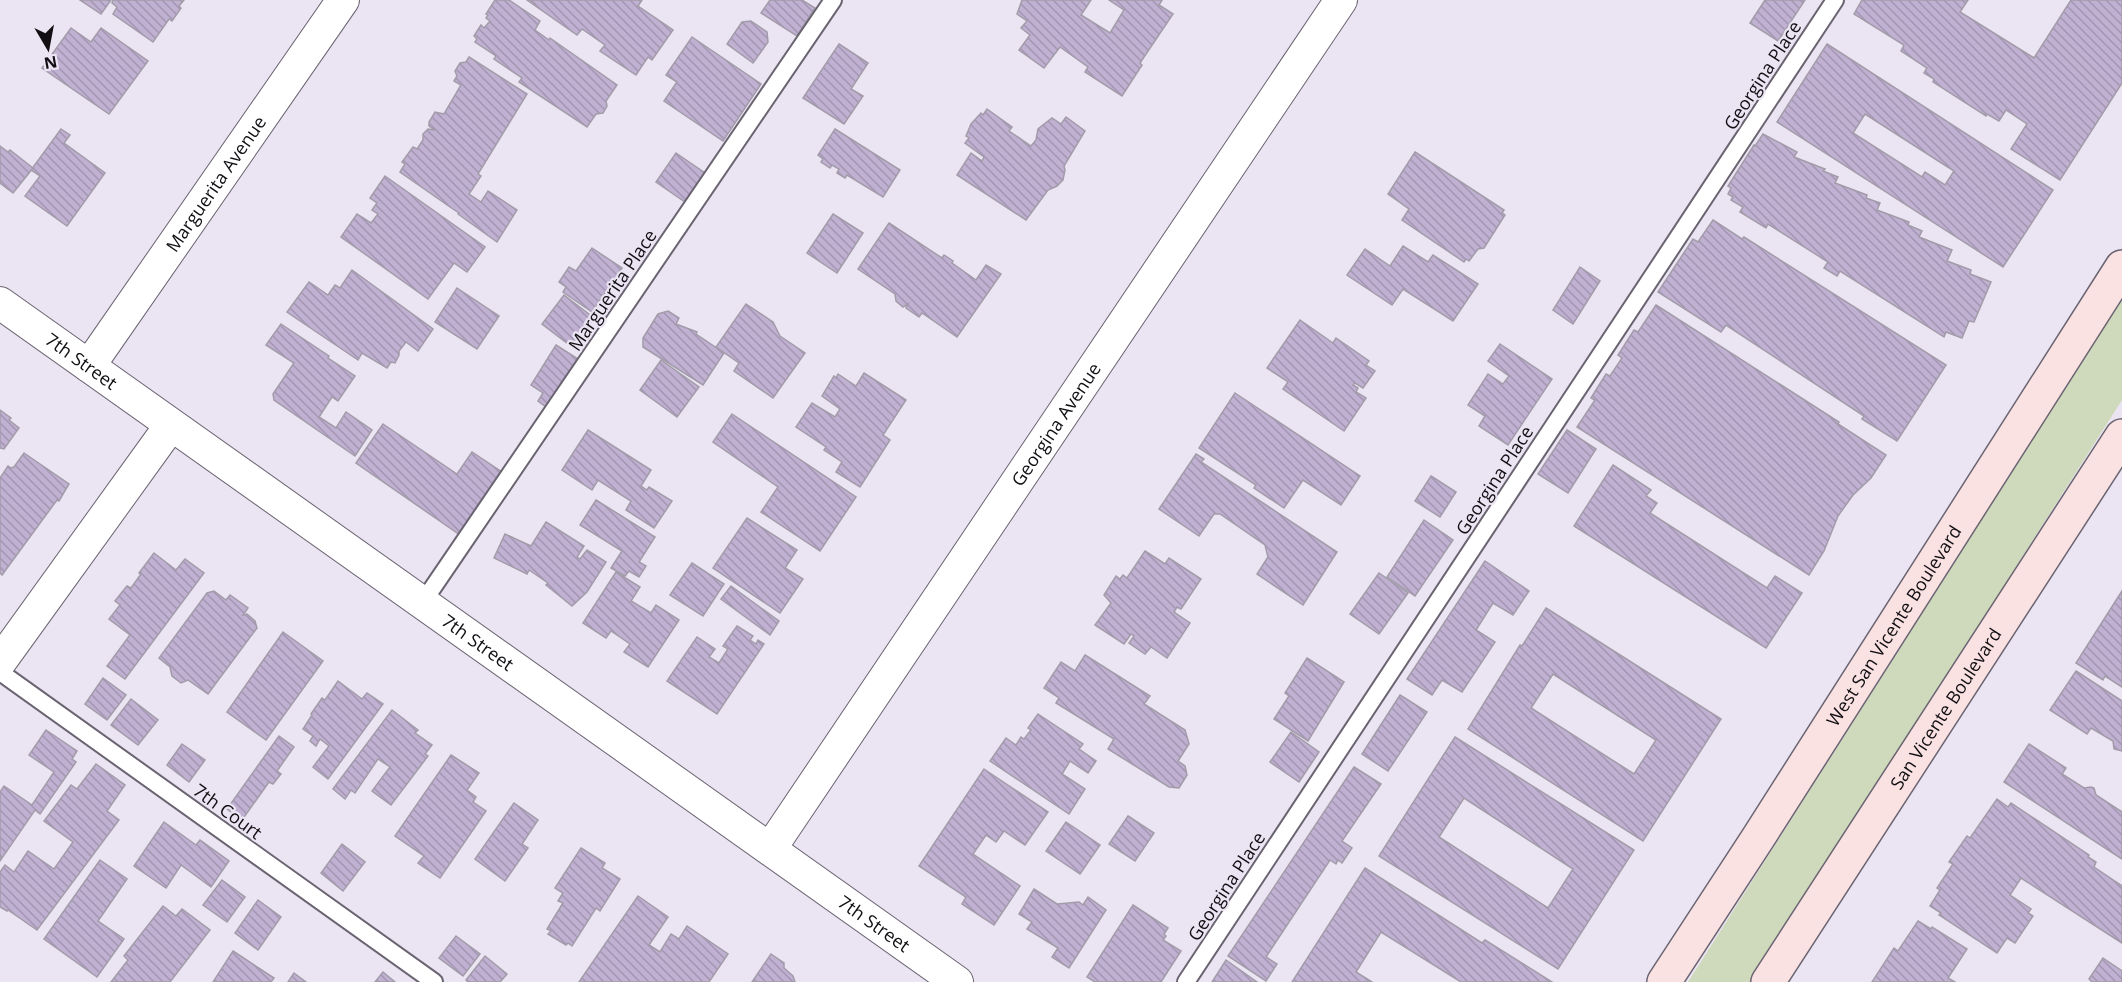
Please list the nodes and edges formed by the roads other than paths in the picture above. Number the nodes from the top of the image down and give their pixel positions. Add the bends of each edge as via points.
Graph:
1 (342, 0) edge
2 (833, 0) edge
3 (1341, 0) edge
4 (1834, 0) edge
5 (2122, 267) edge
6 (0, 303) edge
7 (89, 366) junction
8 (171, 425) junction
9 (2122, 436) edge
10 (423, 602) junction
11 (0, 662) edge
12 (0, 672) edge
13 (770, 849) junction
14 (434, 982) edge
15 (957, 982) edge
16 (1186, 982) edge
17 (1664, 982) edge
18 (1768, 982) edge

1 - 7 street, Marguerita Avenue
2 - 10 lane, Marguerita Place
3 - 13 street, Georgina Avenue
4 - 16 lane, Georgina Place
5 - 17 main road, West San Vicente Boulevard
6 - 7 street, 7th Street
7 - 8 street, 7th Street
8 - 10 street, 7th Street
8 - 11 street
9 - 18 main road, San Vicente Boulevard
10 - 13 street, 7th Street
12 - 14 lane, 7th Court
13 - 15 street, 7th Street

